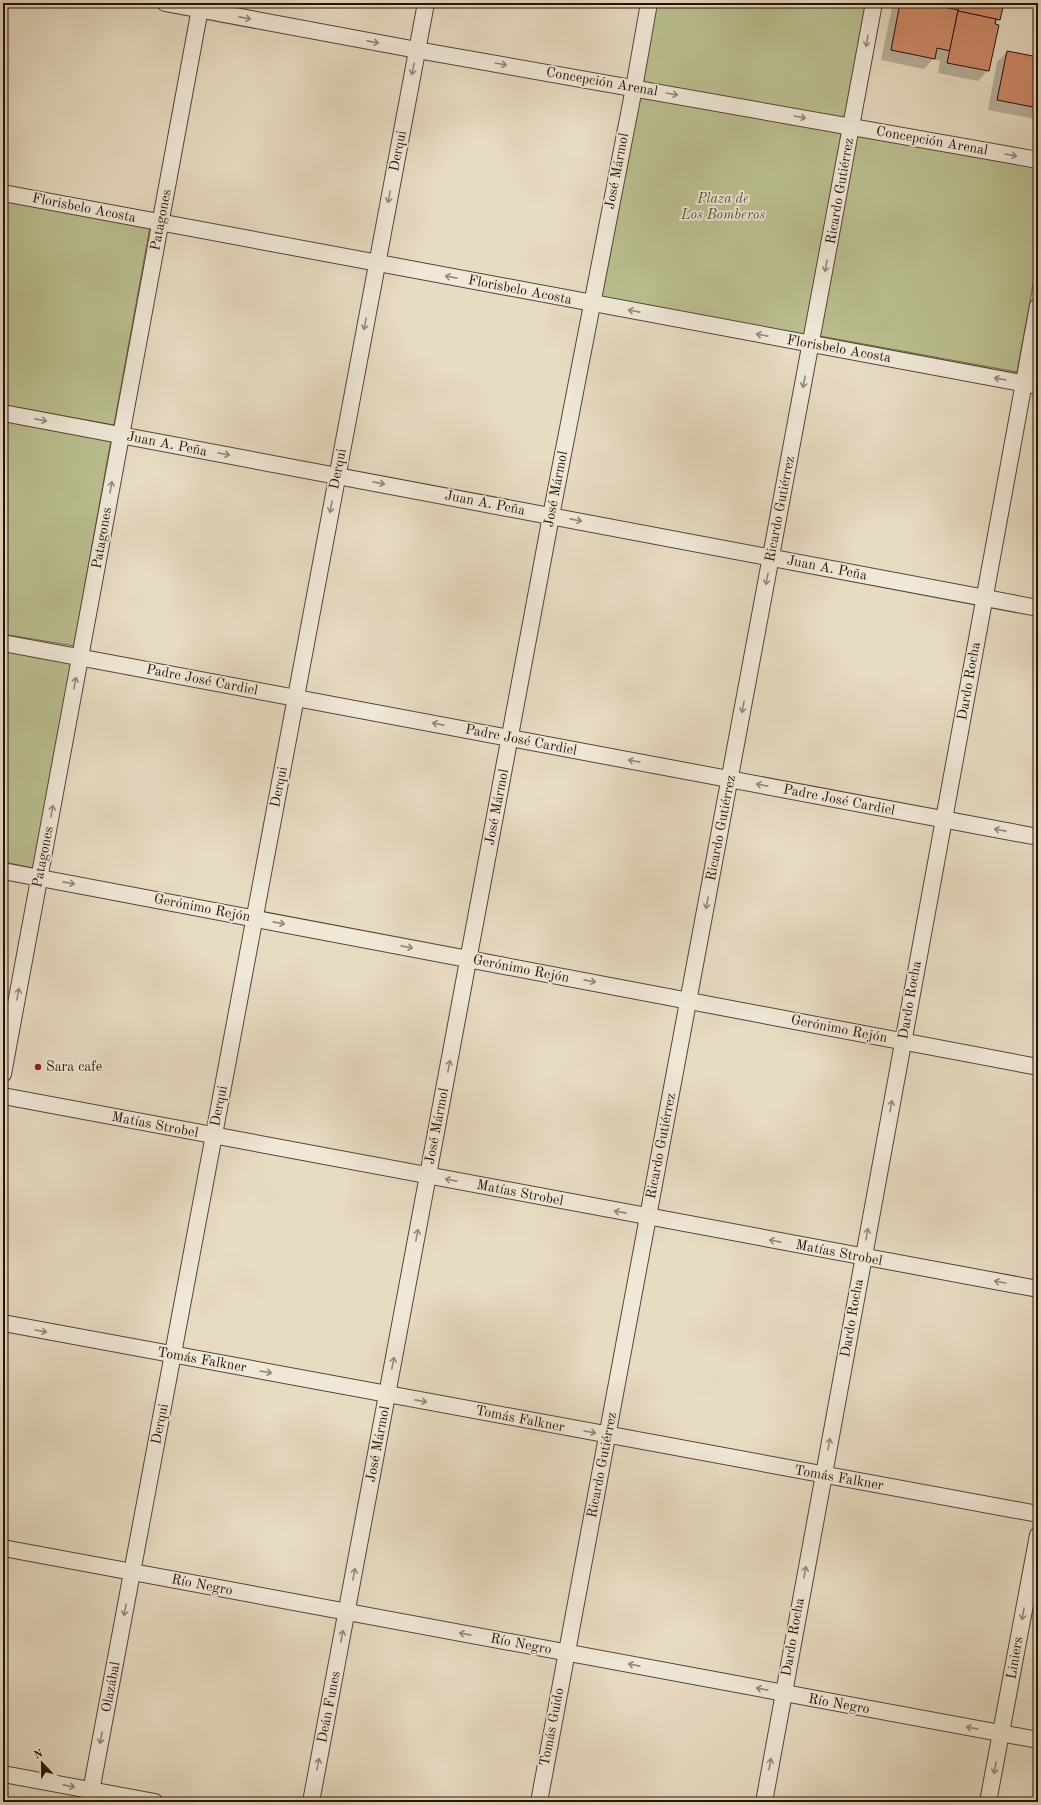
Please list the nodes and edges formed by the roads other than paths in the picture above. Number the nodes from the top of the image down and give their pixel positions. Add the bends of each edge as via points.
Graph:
1 (165, 3) edge
2 (426, 3) edge
3 (649, 3) edge
4 (874, 3) edge
5 (201, 6) edge
6 (417, 50) junction
7 (634, 88) junction
8 (852, 126) junction
9 (1038, 160) edge
10 (3, 193) edge
11 (161, 222) junction
12 (377, 263) junction
13 (591, 303) junction
14 (1038, 306) edge
15 (812, 344) junction
16 (1031, 384) edge
17 (3, 413) edge
18 (121, 435) junction
19 (337, 475) junction
20 (551, 516) junction
21 (771, 557) junction
22 (984, 597) junction
23 (1038, 608) edge
24 (3, 643) edge
25 (80, 657) junction
26 (296, 698) junction
27 (510, 738) junction
28 (730, 779) junction
29 (944, 820) junction
30 (1038, 837) edge
31 (3, 871) edge
32 (39, 878) junction
33 (255, 918) junction
34 (469, 959) junction
35 (689, 1000) junction
36 (903, 1041) junction
37 (1038, 1067) edge
38 (3, 1074) edge
39 (3, 1096) edge
40 (214, 1136) junction
41 (428, 1176) junction
42 (648, 1217) junction
43 (863, 1257) junction
44 (1038, 1289) edge
45 (3, 1324) edge
46 (173, 1355) junction
47 (387, 1394) junction
48 (608, 1436) junction
49 (823, 1475) junction
50 (1038, 1514) edge
51 (1038, 1535) edge
52 (3, 1548) edge
53 (132, 1572) junction
54 (347, 1612) junction
55 (566, 1653) junction
56 (783, 1693) junction
57 (1001, 1734) junction
58 (1038, 1740) edge
59 (3, 1774) edge
60 (90, 1796) edge
61 (154, 1802) edge
62 (311, 1802) edge
63 (538, 1802) edge
64 (764, 1802) edge
65 (988, 1802) edge

1 - 5 street, Concepción Arenal
2 - 6 street, Derqui
3 - 7 street, José Mármol
4 -> 8 street, Ricardo Gutiérrez
5 -> 6 street, Concepción Arenal
5 - 11 street, Patagones
6 -> 7 street, Concepción Arenal
6 -> 12 street, Derqui
7 -> 8 street, Concepción Arenal
7 - 13 street, José Mármol
8 -> 9 street, Concepción Arenal
8 -> 15 street, Ricardo Gutiérrez
10 - 11 street, Florisbelo Acosta
11 - 12 street, Florisbelo Acosta
11 - 18 street, Patagones
13 -> 12 street, Florisbelo Acosta
12 -> 19 street, Derqui
15 -> 13 street, Florisbelo Acosta
13 - 20 street, José Mármol
14 - 16 street, Dardo Rocha
16 -> 15 street, Florisbelo Acosta
15 -> 21 street, Ricardo Gutiérrez
16 - 22 street, Dardo Rocha
17 -> 18 street, Juan A. Peña
18 -> 19 street, Juan A. Peña
25 -> 18 street, Patagones
19 -> 20 street, Juan A. Peña
19 -> 26 street, Derqui
20 -> 21 street, Juan A. Peña
20 - 27 street, José Mármol
21 - 22 street, Juan A. Peña
21 -> 28 street, Ricardo Gutiérrez
22 - 23 street, Juan A. Peña
22 - 29 street, Dardo Rocha
24 - 25 street, Padre José Cardiel
25 - 26 street, Padre José Cardiel
32 -> 25 street, Patagones
27 -> 26 street, Padre José Cardiel
26 - 33 street, Derqui
28 -> 27 street, Padre José Cardiel
27 - 34 street, José Mármol
29 -> 28 street, Padre José Cardiel
28 -> 35 street, Ricardo Gutiérrez
30 -> 29 street, Padre José Cardiel
29 - 36 street, Dardo Rocha
31 - 32 street, Gerónimo Rejón
32 -> 33 street, Gerónimo Rejón
38 -> 32 street, Patagones
33 -> 34 street, Gerónimo Rejón
33 - 40 street, Derqui
34 -> 35 street, Gerónimo Rejón
41 -> 34 street, José Mármol
35 - 36 street, Gerónimo Rejón
35 - 42 street, Ricardo Gutiérrez
36 - 37 street, Gerónimo Rejón
43 -> 36 street, Dardo Rocha
39 - 40 street, Matías Strobel
40 - 41 street, Matías Strobel
40 - 46 street, Derqui
42 -> 41 street, Matías Strobel
47 -> 41 street, José Mármol
43 -> 42 street, Matías Strobel
42 - 48 street, Ricardo Gutiérrez
44 -> 43 street, Matías Strobel
49 -> 43 street, Dardo Rocha
45 -> 46 street, Tomás Falkner
46 -> 47 street, Tomás Falkner
46 - 53 street, Derqui
47 -> 48 street, Tomás Falkner
54 -> 47 street, José Mármol
48 - 49 street, Tomás Falkner
48 - 55 street, Ricardo Gutiérrez
49 - 50 street, Tomás Falkner
56 -> 49 street, Dardo Rocha
51 -> 57 street, Liniers
52 - 53 street, Río Negro
53 - 54 street, Río Negro
53 -> 60 street, Olazábal
55 -> 54 street, Río Negro
62 -> 54 street, Deán Funes
56 -> 55 street, Río Negro
55 - 63 street, Tomás Guido
57 -> 56 street, Río Negro
64 -> 56 street, Dardo Rocha
57 - 58 street, Río Negro
57 -> 65 street, Liniers
59 -> 60 street
60 - 61 street

